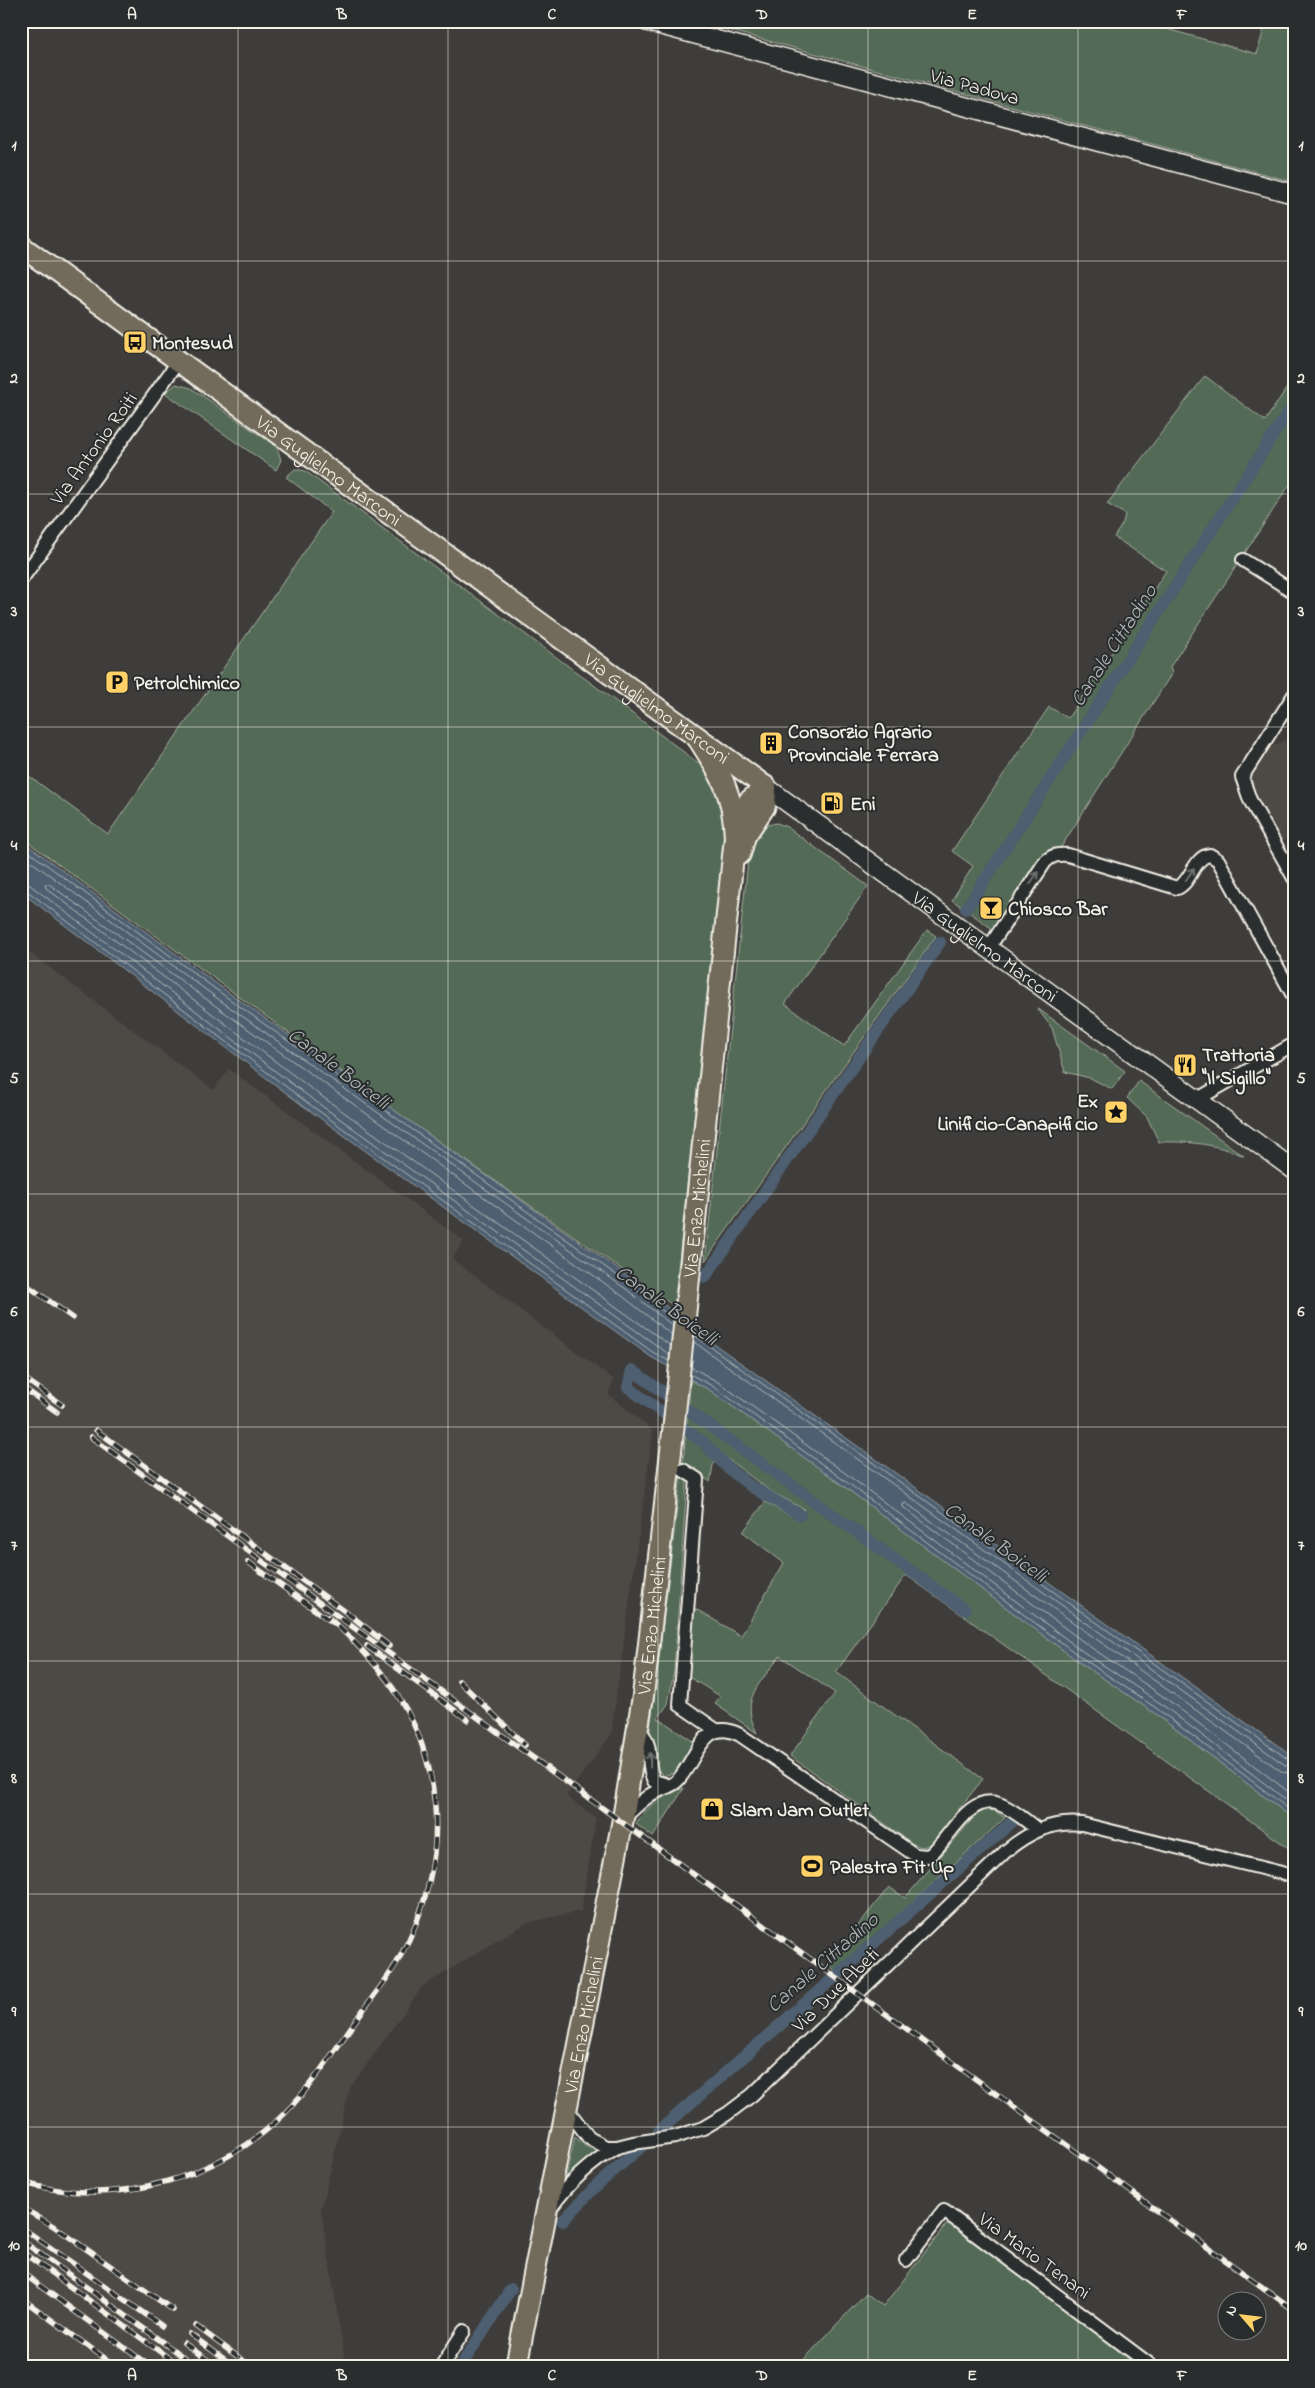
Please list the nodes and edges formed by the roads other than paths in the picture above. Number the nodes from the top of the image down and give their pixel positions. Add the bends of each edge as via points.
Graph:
1 (645, 21) edge
2 (1294, 194) edge
3 (21, 246) edge
4 (178, 362) junction
5 (1243, 560) dead end
6 (21, 580) edge
7 (1294, 592) edge
8 (1294, 695) edge
9 (697, 737) junction
10 (766, 787) junction
11 (760, 815) junction
12 (811, 820) junction
13 (735, 826) junction
14 (732, 878) junction
15 (1294, 878) edge
16 (988, 948) junction
17 (1294, 997) edge
18 (1294, 1044) edge
19 (1196, 1100) junction
20 (1294, 1170) edge
21 (683, 1470) dead end
22 (638, 1728) junction
23 (716, 1730) junction
24 (667, 1785) junction
25 (623, 1819) junction
26 (1038, 1830) junction
27 (1294, 1876) edge
28 (567, 2109) junction
29 (617, 2147) junction
30 (545, 2216) junction
31 (906, 2260) dead end
32 (464, 2332) dead end
33 (441, 2367) edge
34 (516, 2367) edge
35 (1153, 2367) edge

1 - 2 main road, Via Padova
3 - 4 main road, Via Guglielmo Marconi
4 - 6 street, Via Antonio Roiti
4 - 9 main road, Via Guglielmo Marconi
5 - 7 street
8 - 15 street via 1244,769 1242,777 1250,800
9 - 10 main road, Via Guglielmo Marconi
9 - 13 main road, Via Enzo Michelini via 723,777
10 - 11 main road, Via Enzo Michelini via 766,799
10 - 12 main road, Via Guglielmo Marconi
10 - 13 main road, Via Enzo Michelini via 749,801
11 - 12 main road via 783,809
11 - 14 main road, Via Enzo Michelini via 745,836
12 - 16 main road, Via Guglielmo Marconi
13 - 14 main road, Via Enzo Michelini
14 - 22 main road, Via Enzo Michelini
16 -> 17 street via 1050,857 1068,855 1177,888 1185,883 1201,858 1210,855 1218,860
16 - 19 main road, Via Guglielmo Marconi
18 - 19 street
19 - 20 main road, Via Guglielmo Marconi
21 - 23 street via 696,1479 680,1705
24 -> 22 street via 654,1781 649,1745
22 - 25 main road, Via Enzo Michelini
23 - 24 street via 704,1740 677,1781
23 - 26 street via 740,1735 915,1855 931,1854 970,1809 980,1803 1000,1804
24 - 25 street
25 - 28 main road, Via Enzo Michelini
26 - 27 street, Via Due Abeti via 1058,1823 1082,1824
26 - 29 street, Via Due Abeti via 1006,1851 738,2106 709,2125 689,2133
28 - 29 street, Via Due Abeti via 589,2138 606,2147
28 - 30 main road, Via Enzo Michelini
29 - 30 street, Via Due Abeti via 571,2183
30 - 34 main road, Via Enzo Michelini
31 - 35 street, Via Mario Tenani via 944,2211
32 - 33 street

